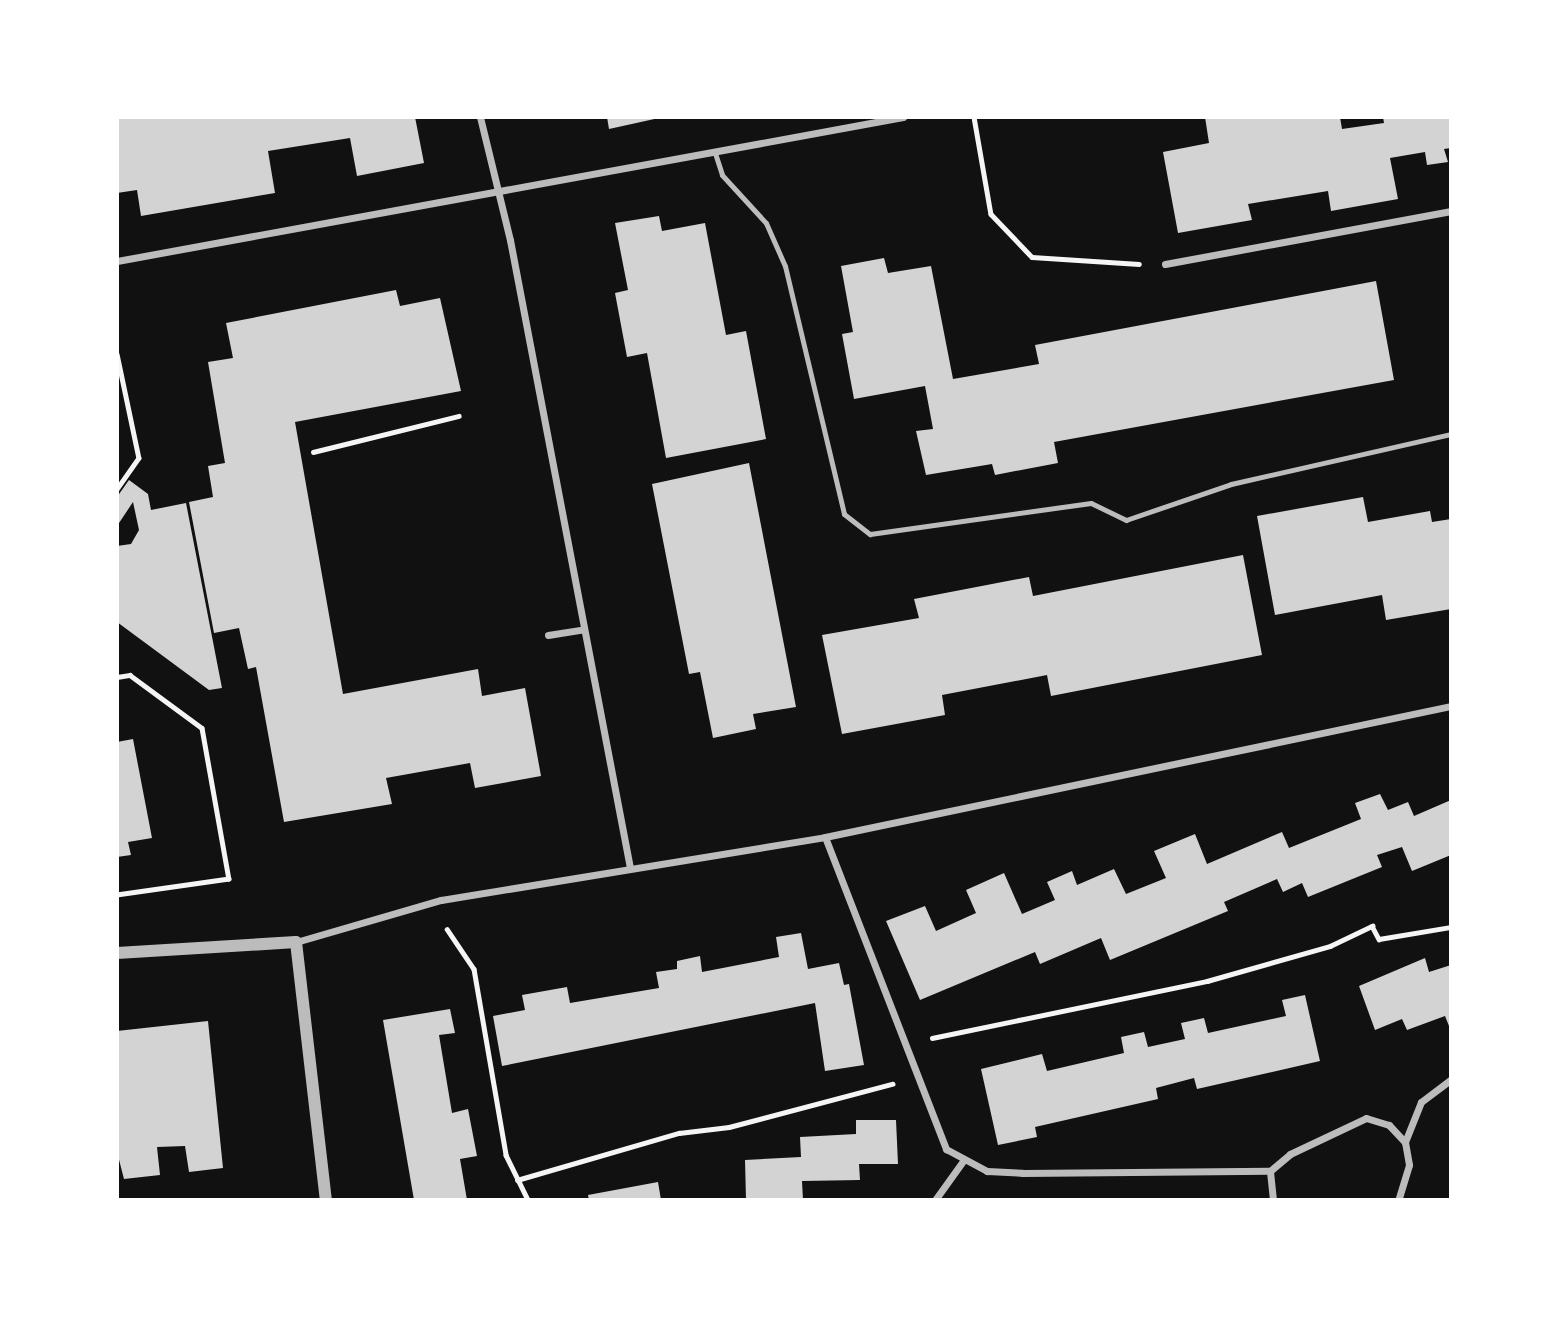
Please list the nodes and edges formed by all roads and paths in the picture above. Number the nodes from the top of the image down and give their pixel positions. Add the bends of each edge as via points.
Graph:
1 (480, 117) edge
2 (903, 117) edge
3 (974, 117) edge
4 (715, 153) junction
5 (494, 188) junction
6 (1451, 211) edge
7 (117, 261) edge
8 (1164, 264) joint
9 (117, 354) edge
10 (459, 416) dead end
11 (1451, 434) edge
12 (313, 452) dead end
13 (117, 489) edge
14 (584, 629) junction
15 (548, 635) dead end
16 (117, 677) edge
17 (1451, 706) edge
18 (825, 837) junction
19 (630, 868) junction
20 (117, 895) edge
21 (441, 900) junction
22 (1451, 926) edge
23 (296, 942) junction
24 (117, 954) edge
25 (899, 1039) junction
26 (915, 1078) junction
27 (1451, 1079) edge
28 (1405, 1142) junction
29 (963, 1161) junction
30 (1270, 1171) junction
31 (517, 1180) junction
32 (326, 1200) edge
33 (528, 1200) edge
34 (934, 1200) edge
35 (1273, 1200) edge
36 (1398, 1200) edge

1 - 5 street
2 - 4 street
3 - 8 path via 991,214 1032,257 1084,265
4 - 5 street
4 - 11 lane via 722,175 766,223 785,266 844,514 870,534 1091,503 1126,520 1231,484
5 - 7 street
5 - 14 street via 510,240
6 - 8 street
9 - 13 path via 139,458
10 - 12 path
14 - 15 street
14 - 19 street
16 - 20 path via 130,675 202,728 229,879
17 - 18 street
18 - 19 street
18 - 25 street
19 - 21 street
21 - 23 street
21 - 31 path via 450,939 474,969 506,1154
22 - 25 path via 1379,939 1372,926 1330,946 1207,981 958,1037
23 - 24 street
23 - 32 street
25 - 26 street
26 - 29 street via 933,1126
26 - 31 path via 729,1127 679,1133
27 - 28 street via 1421,1102
28 - 30 street via 1389,1125 1366,1118 1290,1154
28 - 36 street via 1409,1165
29 - 30 street via 1022,1173
29 - 34 street
30 - 35 street
31 - 33 path

